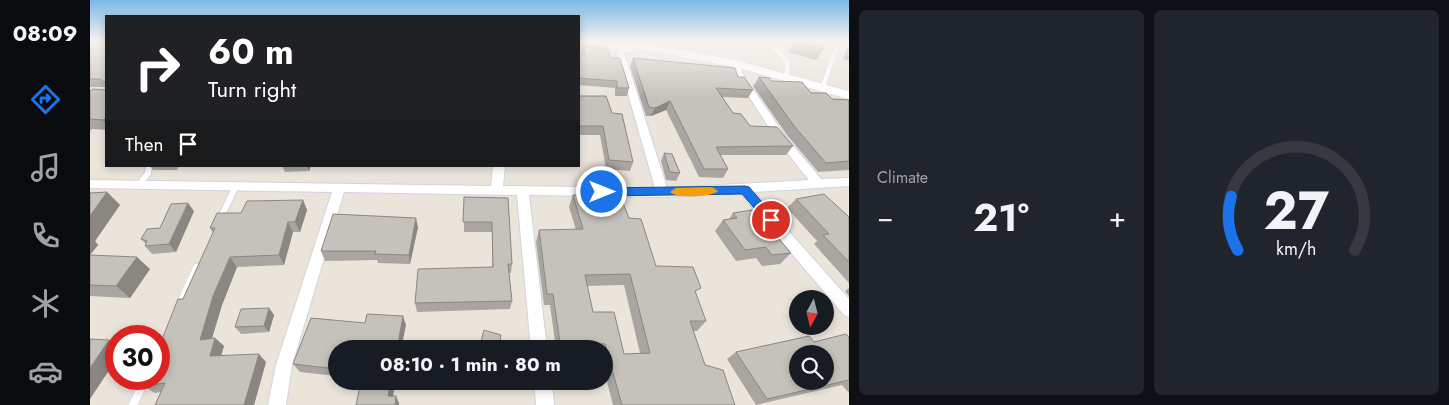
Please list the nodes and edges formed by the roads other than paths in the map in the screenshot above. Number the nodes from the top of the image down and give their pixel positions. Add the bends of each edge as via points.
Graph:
1 (623, 60) edge
2 (684, 60) edge
3 (709, 60) edge
4 (724, 60) edge
5 (786, 60) edge
6 (832, 60) edge
7 (736, 64) junction
8 (787, 77) junction
9 (823, 87) junction
10 (849, 94) edge
11 (149, 167) edge
12 (499, 167) edge
13 (817, 182) junction
14 (849, 182) edge
15 (90, 184) edge
16 (139, 184) junction
17 (236, 186) junction
18 (340, 187) junction
19 (497, 190) junction
20 (745, 190) junction
21 (523, 192) junction
22 (662, 193) junction
23 (215, 230) edge
24 (202, 256) edge
25 (849, 310) edge
26 (174, 316) edge
27 (538, 340) edge
28 (140, 390) edge
29 (544, 390) edge
30 (133, 405) edge
31 (277, 405) edge
32 (545, 405) edge

1 - 22 street
2 - 7 main road
3 - 7 main road
4 - 7 main road
5 - 8 lane via 790,67
6 - 9 lane
7 - 8 main road
7 - 13 street via 738,73 781,138
8 - 9 main road
9 - 10 main road
11 - 16 lane
12 - 19 street
13 - 14 street
13 - 20 street
15 - 16 street
16 - 17 street
17 - 18 street
17 - 23 lane
18 - 19 street
18 - 31 street via 284,366
19 - 21 street
20 - 22 street
20 - 25 street
21 - 22 street
21 - 27 street
24 - 26 lane
28 - 30 lane
29 - 32 street

